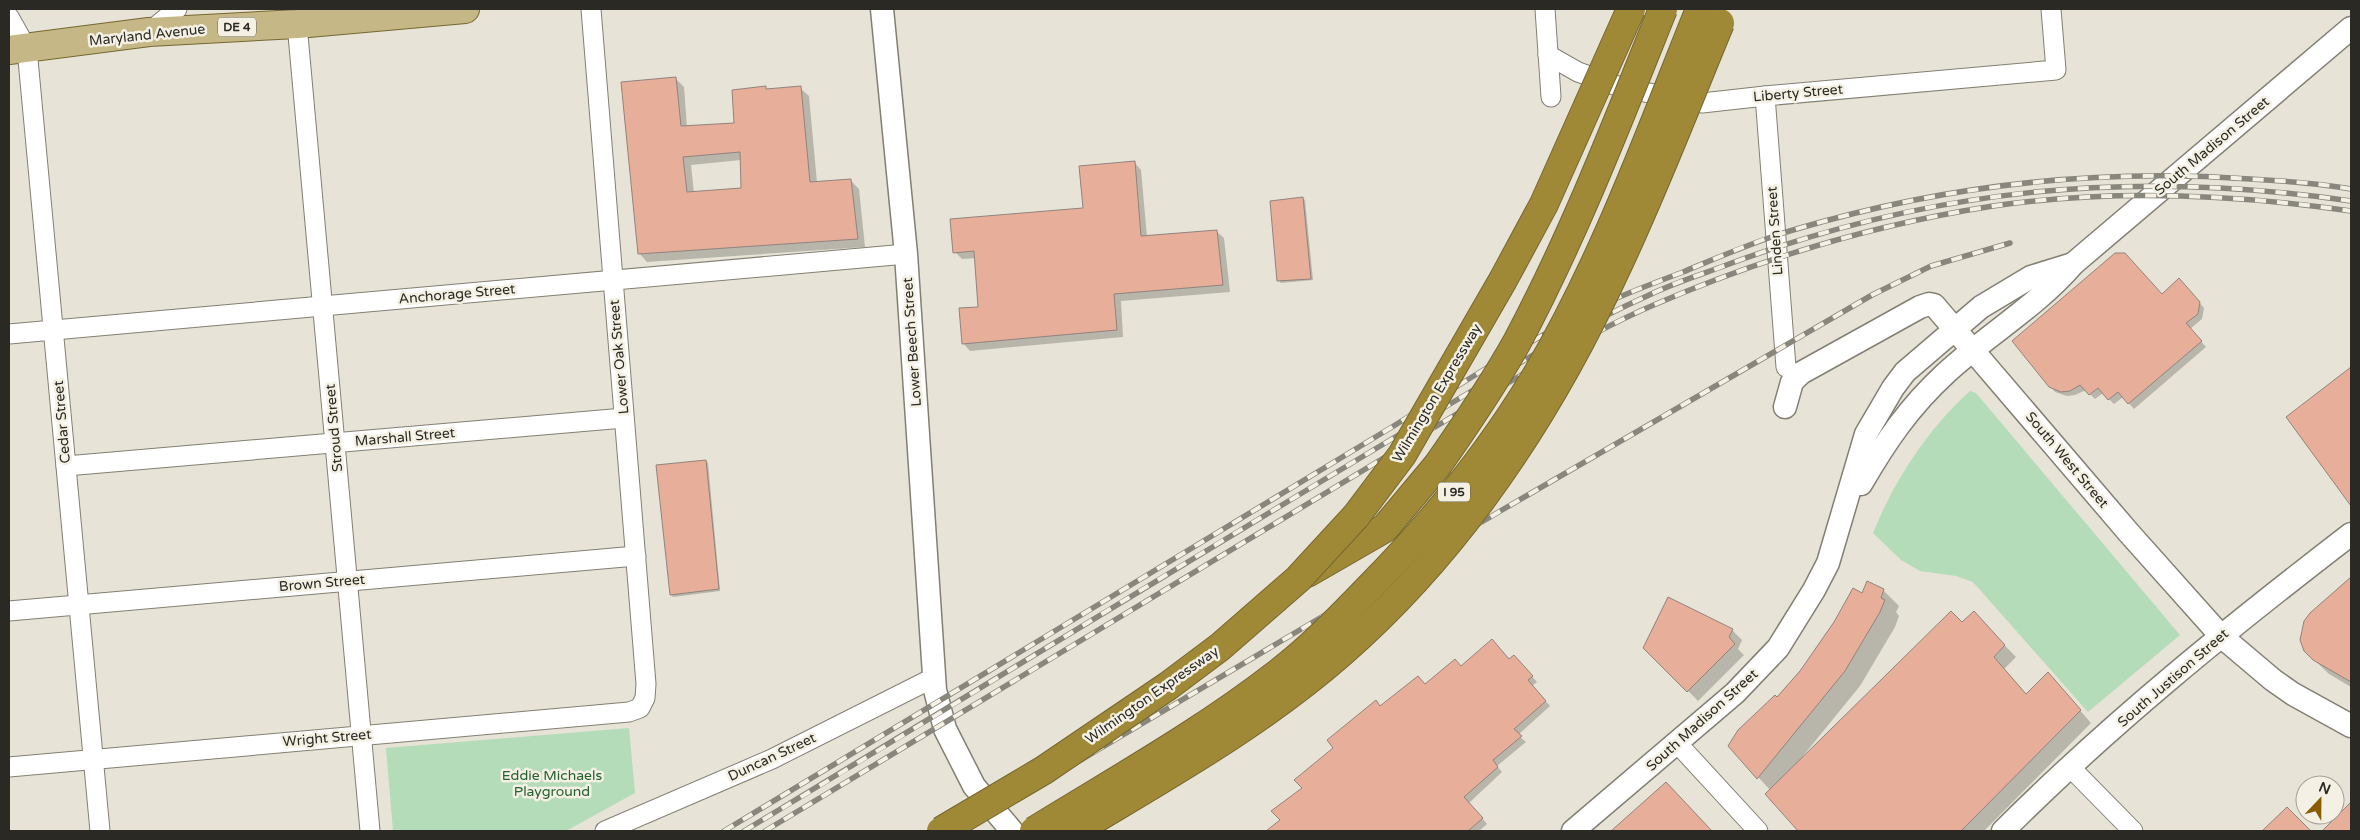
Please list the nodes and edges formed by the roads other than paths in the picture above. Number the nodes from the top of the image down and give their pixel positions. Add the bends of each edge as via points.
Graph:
1 (177, 9) edge
2 (452, 9) edge
3 (591, 9) edge
4 (882, 9) edge
5 (1545, 9) edge
6 (1631, 9) edge
7 (1663, 9) edge
8 (1700, 9) edge
9 (1725, 9) edge
10 (2052, 9) edge
11 (9, 17) edge
12 (297, 24) junction
13 (2351, 28) edge
14 (149, 32) junction
15 (18, 50) edge
16 (1548, 55) junction
17 (1765, 96) junction
18 (1551, 97) dead end
19 (906, 254) junction
20 (2073, 264) junction
21 (613, 280) junction
22 (322, 306) junction
23 (1956, 328) junction
24 (53, 330) junction
25 (9, 334) edge
26 (1974, 350) junction
27 (1786, 367) dead end
28 (1785, 407) dead end
29 (624, 418) junction
30 (335, 443) junction
31 (66, 466) junction
32 (1846, 508) junction
33 (2351, 534) edge
34 (636, 556) junction
35 (1298, 579) junction
36 (347, 581) junction
37 (79, 605) junction
38 (9, 611) edge
39 (2221, 636) junction
40 (935, 677) junction
41 (642, 704) joint
42 (2351, 726) edge
43 (361, 735) junction
44 (1677, 743) junction
45 (94, 760) junction
46 (9, 767) edge
47 (2070, 767) junction
48 (100, 831) edge
49 (370, 831) edge
50 (606, 831) edge
51 (942, 831) edge
52 (1012, 831) edge
53 (1034, 831) edge
54 (1075, 831) edge
55 (1573, 831) edge
56 (1758, 831) edge
57 (2003, 831) edge
58 (2133, 831) edge

1 - 14 street
2 - 12 main road, Maryland Avenue / DE 4
3 - 21 street, Lower Oak Street
4 - 19 street, Lower Beech Street
5 - 16 street
6 - 35 highway, Wilmington Expressway, bridge via 1544,204 1402,455 1356,516
7 - 35 highway, bridge via 1572,228 1534,309 1492,385 1437,466 1385,528
8 - 53 highway, I 95, bridge via 1633,176 1554,344 1496,436 1433,518 1363,594 1279,673
9 - 54 highway, bridge via 1648,197 1601,300 1541,412 1475,508 1404,592 1317,673 1237,733
10 - 17 street, Liberty Street via 2056,70
11 - 15 street, Cedar Street
12 - 14 main road, Maryland Avenue / DE 4
12 - 22 street, Stroud Street
13 - 20 street, South Madison Street
14 - 15 main road, Maryland Avenue / DE 4
15 - 24 street, Cedar Street
16 - 17 street, Liberty Street via 1578,72 1624,88 1702,103
16 - 18 street
17 - 27 street, Linden Street
19 - 21 street, Anchorage Street
19 - 40 street, Lower Beech Street
20 - 23 street, South Madison Street via 2031,277 1981,307
20 - 26 street, South Madison Street via 2055,285
21 - 22 street, Anchorage Street
21 - 29 street, Lower Oak Street
22 - 24 street, Anchorage Street
22 - 30 street, Stroud Street
23 - 26 street, South West Street
23 - 28 street, South West Street via 1934,305 1920,307 1801,373 1792,382
23 - 32 street, South Madison Street via 1919,358 1893,388 1866,434
24 - 25 street, Anchorage Street
24 - 31 street, Cedar Street
26 - 32 street, South Madison Street via 1947,372 1896,427
26 - 39 street, South West Street
29 - 30 street, Marshall Street
29 - 34 street, Lower Oak Street
30 - 31 street, Marshall Street
30 - 36 street, Stroud Street
31 - 37 street, Cedar Street
32 - 44 street, South Madison Street via 1828,564 1778,648 1735,693
33 - 39 street, South Justison Street
34 - 36 street, Brown Street
34 - 41 street, Lower Oak Street via 646,684
35 - 51 highway, Wilmington Expressway, bridge via 1220,647 1168,686 1044,770
36 - 37 street, Brown Street
36 - 43 street, Stroud Street
37 - 38 street, Brown Street
37 - 45 street, Cedar Street
39 - 42 street, South West Street via 2293,694
39 - 47 street, South Justison Street
40 - 50 street, Duncan Street via 772,759
40 - 52 street, Lower Beech Street via 945,729 960,760 974,786
41 - 43 street, Wright Street via 629,712
43 - 45 street, Wright Street
43 - 49 street, Stroud Street
44 - 55 street, South Madison Street
44 - 56 street
45 - 46 street, Wright Street
45 - 48 street, Cedar Street
47 - 57 street, South Justison Street
47 - 58 street

